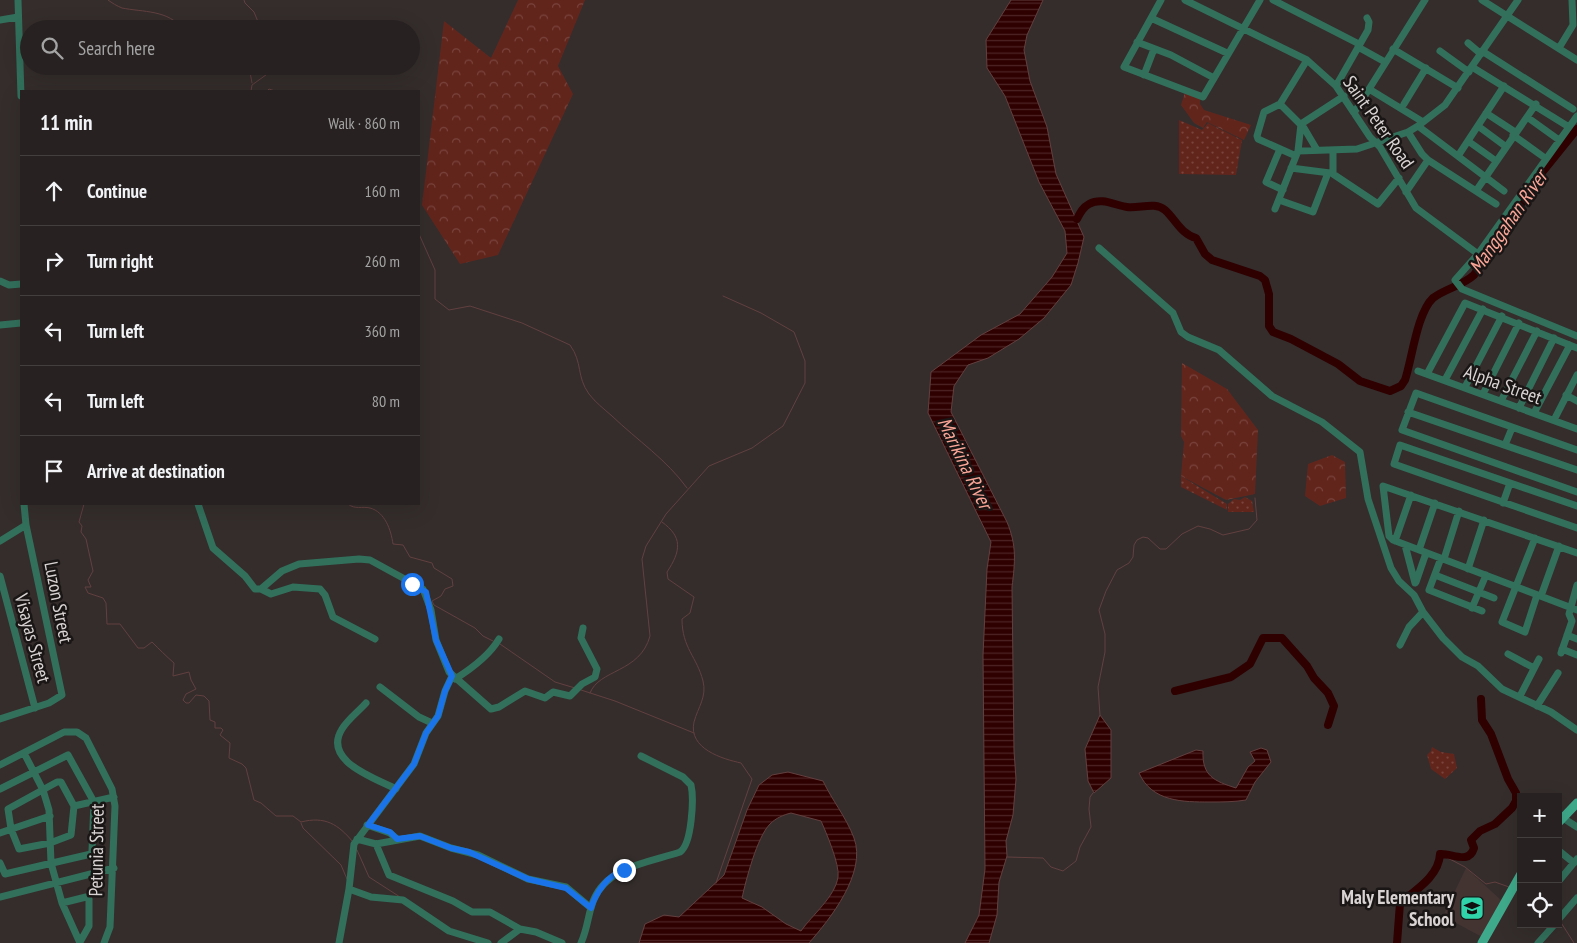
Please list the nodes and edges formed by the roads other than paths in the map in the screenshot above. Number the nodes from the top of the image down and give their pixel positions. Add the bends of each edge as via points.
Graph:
1 (18, 0) edge
2 (1161, 0) edge
3 (1186, 0) edge
4 (1260, 0) edge
5 (1273, 0) edge
6 (1426, 0) edge
7 (1482, 0) edge
8 (1518, 0) edge
9 (1572, 0) edge
10 (1507, 14) junction
11 (18, 17) junction
12 (1151, 18) junction
13 (1367, 18) dead end
14 (0, 20) edge
15 (1244, 27) junction
16 (1137, 42) junction
17 (1468, 43) dead end
18 (1359, 46) junction
19 (1559, 48) junction
20 (1154, 49) junction
21 (1394, 49) junction
22 (1440, 51) dead end
23 (1227, 53) junction
24 (1481, 53) junction
25 (1576, 57) edge
26 (1307, 60) junction
27 (1386, 62) junction
28 (1426, 68) junction
29 (20, 70) edge
30 (1470, 70) junction
31 (20, 75) edge
32 (1144, 75) junction
33 (1214, 78) junction
34 (1336, 86) junction
35 (1504, 86) junction
36 (1369, 88) junction
37 (1458, 88) junction
38 (21, 90) edge
39 (1344, 96) junction
40 (1280, 104) junction
41 (1404, 104) dead end
42 (1536, 104) junction
43 (1575, 112) edge
44 (1354, 113) junction
45 (1486, 113) junction
46 (1527, 117) junction
47 (1301, 124) junction
48 (1421, 124) junction
49 (1478, 126) junction
50 (1568, 127) junction
51 (1408, 132) junction
52 (1514, 134) junction
53 (1559, 140) junction
54 (1468, 141) junction
55 (1377, 143) junction
56 (1505, 146) junction
57 (1280, 149) junction
58 (1317, 150) junction
59 (1333, 151) junction
60 (1297, 153) junction
61 (1458, 156) junction
62 (1545, 158) junction
63 (1428, 160) junction
64 (1496, 162) junction
65 (1291, 168) junction
66 (1330, 173) junction
67 (1485, 176) junction
68 (1398, 178) junction
69 (1283, 190) junction
70 (1476, 191) junction
71 (1504, 191) dead end
72 (1406, 192) junction
73 (1279, 200) junction
74 (1496, 204) dead end
75 (1276, 209) dead end
76 (1099, 248) dead end
77 (1478, 254) junction
78 (0, 281) edge
79 (20, 284) edge
80 (1483, 309) junction
81 (1502, 316) junction
82 (20, 323) edge
83 (1519, 324) junction
84 (0, 325) edge
85 (1537, 331) junction
86 (1577, 336) edge
87 (1554, 338) junction
88 (1574, 346) edge
89 (1418, 371) dead end
90 (1427, 374) junction
91 (1577, 375) edge
92 (1445, 380) junction
93 (1464, 388) junction
94 (1483, 394) junction
95 (1566, 395) junction
96 (1577, 400) edge
97 (1501, 401) junction
98 (1519, 408) junction
99 (1408, 412) junction
100 (1534, 413) junction
101 (1554, 420) junction
102 (1512, 428) junction
103 (1577, 428) edge
104 (1505, 445) junction
105 (1577, 450) edge
106 (1577, 470) edge
107 (1510, 483) junction
108 (1576, 489) edge
109 (1411, 495) junction
110 (1436, 503) junction
111 (1503, 503) junction
112 (24, 505) edge
113 (198, 505) edge
114 (1577, 506) edge
115 (1459, 512) junction
116 (1484, 520) junction
117 (26, 525) junction
118 (1577, 528) edge
119 (1534, 538) junction
120 (0, 540) edge
121 (1395, 541) junction
122 (1405, 545) junction
123 (1559, 546) junction
124 (1423, 551) junction
125 (1577, 553) edge
126 (1442, 559) junction
127 (1468, 568) junction
128 (1435, 575) junction
129 (1486, 575) junction
130 (0, 576) edge
131 (1577, 584) edge
132 (1516, 587) junction
133 (261, 589) junction
134 (1480, 592) junction
135 (1539, 596) junction
136 (1494, 598) dead end
137 (1472, 608) junction
138 (1574, 609) edge
139 (1482, 611) dead end
140 (1423, 612) junction
141 (1575, 622) edge
142 (582, 628) dead end
143 (1567, 635) junction
144 (375, 639) dead end
145 (499, 639) dead end
146 (1577, 639) edge
147 (1400, 645) dead end
148 (1508, 654) dead end
149 (1577, 655) edge
150 (1539, 659) dead end
151 (1534, 668) junction
152 (1558, 673) dead end
153 (454, 678) junction
154 (380, 687) dead end
155 (1520, 696) junction
156 (366, 703) dead end
157 (1537, 706) junction
158 (35, 708) junction
159 (0, 720) edge
160 (432, 723) junction
161 (1577, 730) edge
162 (24, 752) junction
163 (641, 756) dead end
164 (0, 765) edge
165 (33, 771) junction
166 (0, 789) edge
167 (396, 789) junction
168 (43, 790) junction
169 (114, 797) junction
170 (94, 802) junction
171 (1577, 803) edge
172 (74, 806) junction
173 (50, 816) junction
174 (1562, 819) edge
175 (1562, 820) edge
176 (368, 825) junction
177 (1577, 828) edge
178 (11, 829) junction
179 (0, 833) edge
180 (357, 838) junction
181 (397, 839) junction
182 (50, 843) junction
183 (376, 844) junction
184 (1562, 852) edge
185 (1576, 861) edge
186 (0, 863) edge
187 (51, 863) junction
188 (114, 868) junction
189 (1562, 877) edge
190 (1517, 881) edge
191 (56, 883) junction
192 (349, 889) junction
193 (0, 898) edge
194 (1577, 898) edge
195 (62, 903) junction
196 (591, 908) junction
197 (1562, 916) edge
198 (1551, 928) edge
199 (520, 929) junction
200 (80, 943) edge
201 (104, 943) edge
202 (339, 943) edge
203 (488, 943) edge
204 (501, 943) edge
205 (562, 943) edge
206 (581, 943) edge
207 (1482, 943) edge
208 (1538, 943) edge

1 - 11 street
2 - 12 street
3 - 15 street, Saint Peter Road
4 - 15 street
5 - 18 street
6 - 21 street
7 - 10 street
8 - 10 street
9 - 19 street via 1573,25
10 - 19 street
10 - 24 street
11 - 14 street
11 - 29 street
12 - 16 street
12 - 23 street
13 - 18 street via 1370,27
15 - 23 street
15 - 26 street, Saint Peter Road
16 - 20 street
16 - 32 street via 1124,67
17 - 24 street
18 - 27 street
18 - 34 street
19 - 25 street
20 - 32 street
20 - 33 street
21 - 27 street
21 - 28 street
22 - 30 street
23 - 33 street
24 - 30 street
24 - 43 street
26 - 34 street, Saint Peter Road
26 - 40 street
27 - 36 street
28 - 37 street
28 - 41 street
30 - 35 street
30 - 37 street
31 - 38 street
32 - 33 street via 1203,97
34 - 39 street, Saint Peter Road
35 - 42 street
35 - 45 street
36 - 44 street
36 - 48 street
37 - 48 street via 1445,105
39 - 44 street, Saint Peter Road
39 - 47 street
40 - 47 street
40 - 57 street via 1264,112 1257,136
42 - 46 street
42 - 50 street
43 - 50 street
44 - 55 street, Saint Peter Road
45 - 49 street
45 - 52 street
46 - 52 street
46 - 53 street
47 - 58 street
47 - 60 street
48 - 51 street
48 - 61 street
49 - 54 street
49 - 56 street
50 - 53 street
51 - 55 street
51 - 63 street
52 - 56 street
52 - 62 street
53 - 62 street
54 - 61 street
54 - 64 street
55 - 59 street
55 - 68 street, Saint Peter Road
56 - 64 street
57 - 60 street
57 - 69 street via 1266,182
58 - 59 street
58 - 60 street
59 - 66 street
60 - 65 street
61 - 67 street
62 - 77 street
63 - 70 street
63 - 72 street
64 - 67 street
65 - 66 street
65 - 69 street
66 - 68 street via 1378,204
66 - 73 street via 1311,213
67 - 70 street
67 - 71 street
68 - 72 street, Saint Peter Road
69 - 73 street
70 - 74 street
72 - 77 street, Saint Peter Road via 1422,214
73 - 75 street
76 - 140 street via 1173,312 1181,332 1188,338 1219,350 1272,396 1322,422 1360,452 1368,499 1391,568 1399,582 1414,595
77 - 86 street via 1455,280 1462,289
78 - 79 street via 9,285
80 - 81 street
80 - 90 street via 1466,303
80 - 92 street
81 - 83 street
81 - 93 street
82 - 84 street
83 - 85 street
83 - 94 street
85 - 87 street
85 - 97 street
87 - 88 street
87 - 98 street
88 - 100 street
89 - 90 street, Alpha Street
90 - 92 street, Alpha Street
91 - 95 street
92 - 93 street, Alpha Street
93 - 94 street, Alpha Street
94 - 97 street, Alpha Street
95 - 96 street
95 - 101 street
97 - 98 street, Alpha Street
98 - 100 street, Alpha Street
99 - 102 street via 1416,393
99 - 104 street
99 - 108 street via 1404,432
100 - 101 street, Alpha Street
101 - 103 street, Alpha Street
102 - 104 street
102 - 105 street
104 - 106 street
107 - 111 street
107 - 111 street via 1400,445 1394,464
107 - 114 street
109 - 110 street
109 - 121 street
109 - 121 street via 1383,486 1389,536
110 - 115 street
110 - 124 street
111 - 118 street
112 - 117 street, Luzon Street
113 - 133 street via 213,548 255,589
115 - 116 street
115 - 126 street
116 - 119 street
116 - 127 street
117 - 120 street
117 - 158 street, Luzon Street via 62,695
119 - 123 street
119 - 132 street
121 - 122 street
122 - 124 street
122 - 124 street via 1416,583
123 - 125 street
123 - 135 street
124 - 126 street
126 - 127 street
126 - 128 street
127 - 129 street
128 - 134 street
128 - 137 street via 1429,590
129 - 132 street
129 - 134 street
130 - 158 street, Visayas Street
131 - 138 street
132 - 135 street
132 - 135 street via 1502,622 1525,632
133 - 144 street via 271,594 293,587 320,589 333,616
133 - 153 street via 282,572 299,564 370,560 426,592 436,640
134 - 136 street
134 - 137 street
135 - 138 street
137 - 139 street
138 - 141 street via 1569,614
140 - 147 street via 1409,627
140 - 155 street via 1451,648 1478,666 1502,689
141 - 143 street
142 - 153 street via 581,638 597,674 570,696 553,692 546,698 525,691 492,709
143 - 146 street
143 - 149 street via 1562,651
145 - 153 street via 472,669
148 - 151 street
150 - 151 street
151 - 155 street
152 - 157 street
153 - 160 street
154 - 160 street
155 - 157 street
156 - 167 street via 341,731 338,740 340,752 358,770
157 - 161 street
158 - 159 street
160 - 167 street via 414,764
162 - 164 street, Petunia Street
162 - 165 street
162 - 169 street, Petunia Street via 64,732 76,732 86,738
163 - 196 street via 691,784 692,804 686,845 680,852 618,872 601,889
165 - 166 street
165 - 168 street
165 - 170 street via 70,756
167 - 176 street
168 - 172 street via 61,782
168 - 173 street
168 - 178 street via 8,809
169 - 170 street
169 - 188 street, Petunia Street
170 - 172 street
170 - 187 street via 92,853
171 - 174 main road
172 - 182 street via 71,835
173 - 178 street
173 - 182 street
175 - 177 street
176 - 180 street
176 - 181 street via 390,832
178 - 179 street
178 - 182 street via 19,849
180 - 183 street
180 - 192 street
181 - 183 street
181 - 196 street via 420,836 469,852 528,879 566,888
182 - 187 street
183 - 199 street via 389,875 472,912 490,912
184 - 185 street
185 - 189 street
186 - 187 street via 5,874
187 - 191 street
188 - 191 street
188 - 201 street, Petunia Street via 110,927
190 - 207 main road
191 - 193 street
191 - 195 street
192 - 202 street
192 - 203 street via 370,896 403,900 449,931
194 - 197 street
195 - 200 street
195 - 200 street via 89,899 89,926
196 - 206 street via 590,922
198 - 208 street
199 - 204 street
199 - 205 street

